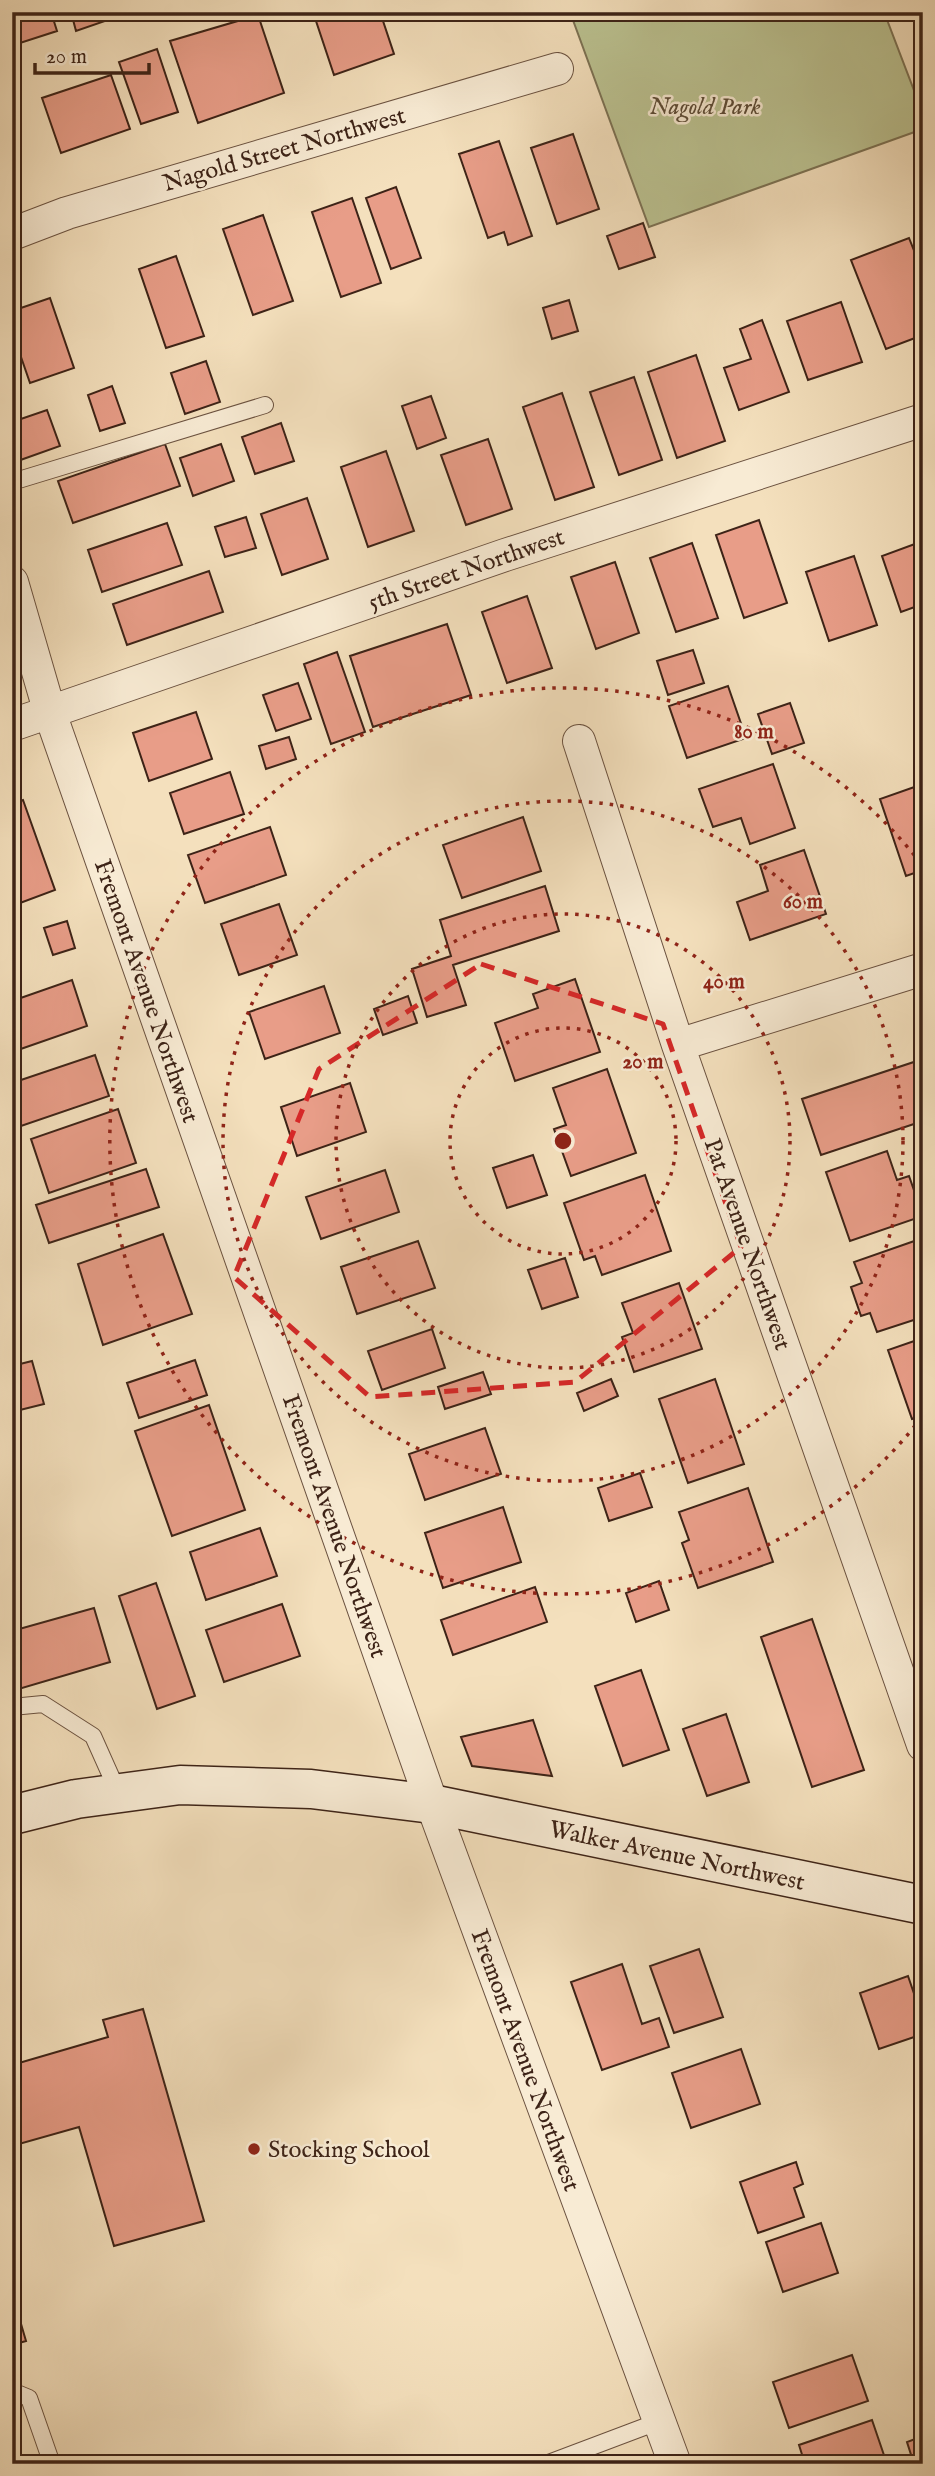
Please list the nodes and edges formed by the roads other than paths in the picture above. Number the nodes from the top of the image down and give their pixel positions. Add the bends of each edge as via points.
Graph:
1 (557, 69) dead end
2 (12, 234) edge
3 (265, 405) dead end
4 (923, 421) edge
5 (12, 482) edge
6 (12, 582) edge
7 (50, 713) junction
8 (12, 725) edge
9 (579, 741) dead end
10 (923, 969) edge
11 (678, 1045) junction
12 (12, 1707) edge
13 (923, 1745) edge
14 (118, 1793) junction
15 (432, 1804) junction
16 (12, 1815) edge
17 (923, 1905) edge
18 (12, 2391) edge
19 (660, 2421) junction
20 (52, 2464) edge
21 (546, 2464) edge
22 (675, 2464) edge

1 - 2 street, Nagold Street Northwest
3 - 5 lane
4 - 7 street, 5th Street Northwest via 505,555
6 - 7 street, Fremont Avenue Northwest
7 - 8 street, 5th Street Northwest
7 - 15 street, Fremont Avenue Northwest
9 - 11 street, Pat Avenue Northwest
10 - 11 street
11 - 13 street, Pat Avenue Northwest
12 - 14 lane via 43,1704 93,1736
14 - 15 main road, Walker Avenue Northwest via 180,1785 311,1789
14 - 16 main road, Walker Avenue Northwest
15 - 17 main road, Walker Avenue Northwest
15 - 19 street, Fremont Avenue Northwest
18 - 20 lane via 29,2398
19 - 21 lane
19 - 22 street, Fremont Avenue Northwest

